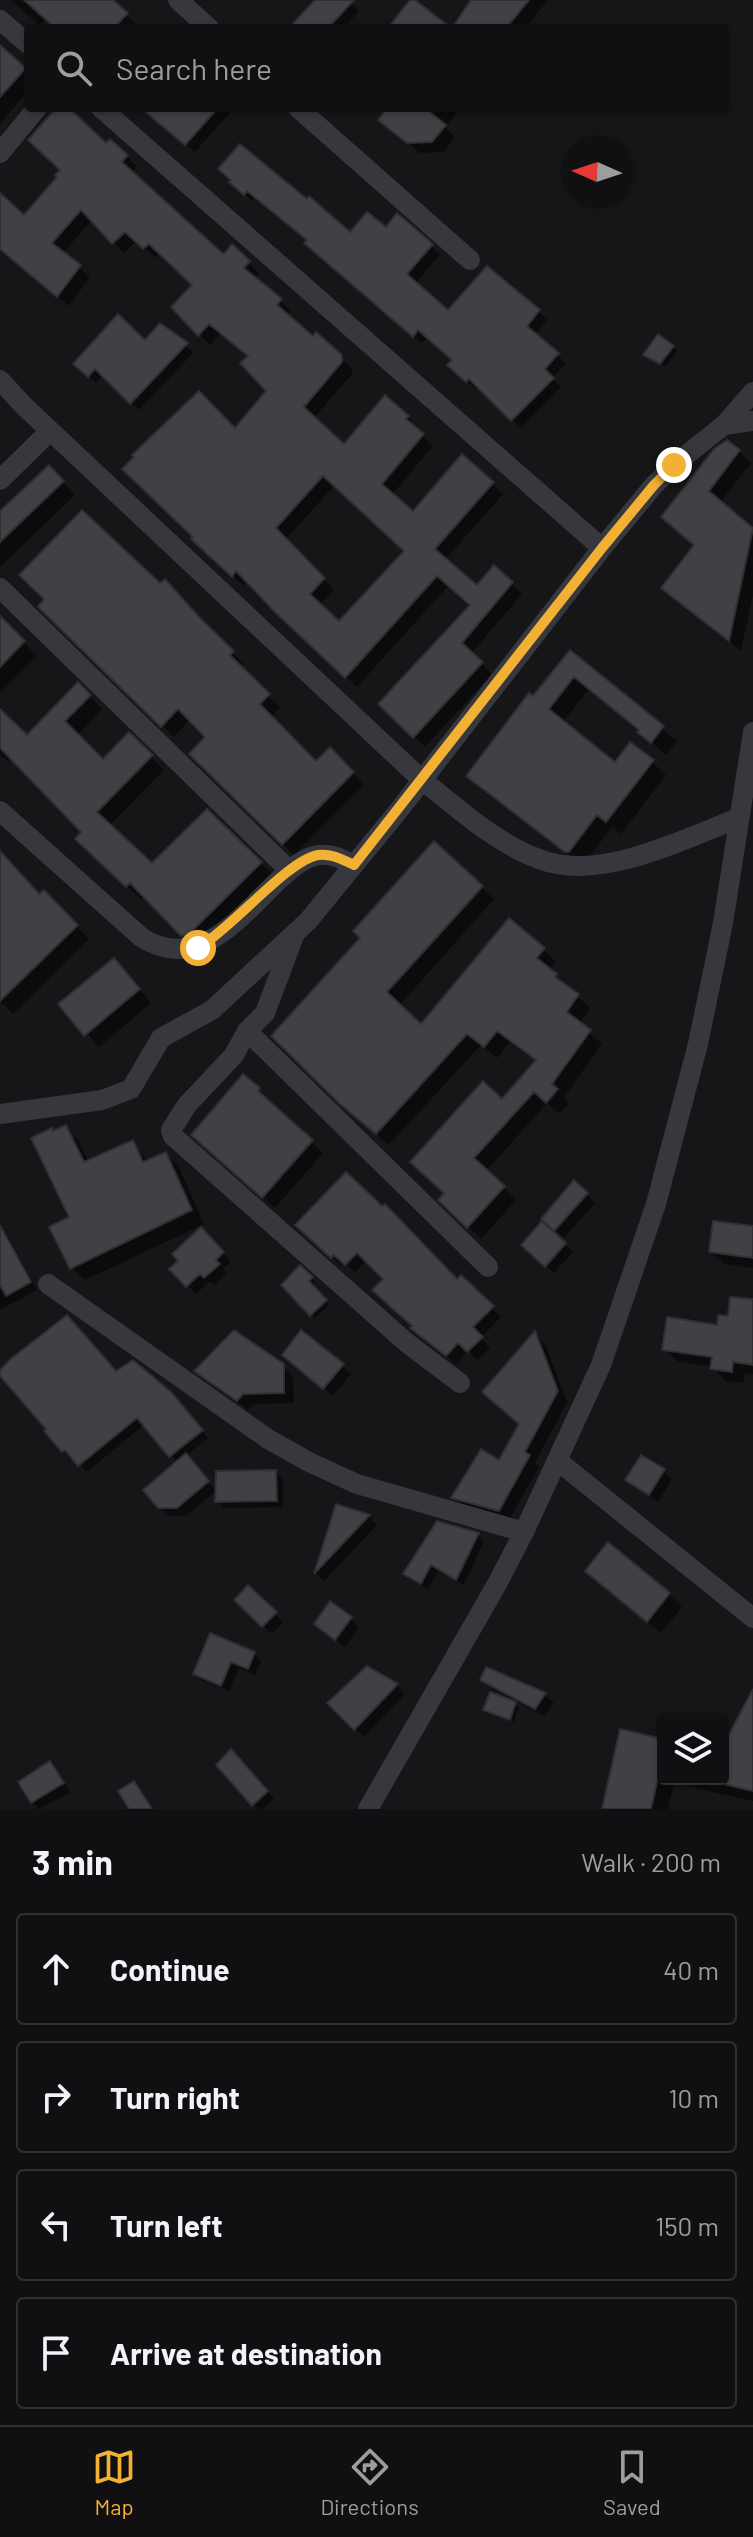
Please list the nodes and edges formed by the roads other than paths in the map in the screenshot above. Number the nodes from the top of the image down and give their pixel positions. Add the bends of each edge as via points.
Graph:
1 (178, 0) edge
2 (0, 20) edge
3 (205, 24) edge
4 (24, 41) edge
5 (34, 112) edge
6 (106, 112) edge
7 (303, 112) edge
8 (0, 153) edge
9 (470, 260) dead end
10 (0, 380) edge
11 (753, 392) edge
12 (753, 421) edge
13 (724, 425) junction
14 (50, 431) junction
15 (0, 480) edge
16 (602, 548) junction
17 (0, 588) edge
18 (753, 732) edge
19 (422, 780) junction
20 (748, 783) edge
21 (0, 811) edge
22 (739, 818) junction
23 (354, 865) junction
24 (289, 870) junction
25 (295, 933) junction
26 (247, 1031) junction
27 (0, 1114) edge
28 (488, 1267) dead end
29 (48, 1284) dead end
30 (460, 1383) dead end
31 (558, 1461) junction
32 (524, 1532) junction
33 (753, 1618) edge
34 (368, 1809) edge

1 - 3 street
2 - 4 street
5 - 8 street
6 - 16 street
7 - 9 street
10 - 14 street
11 - 13 street
12 - 13 street
13 - 16 street via 654,485
14 - 15 street
14 - 19 street
16 - 19 street
17 - 24 street
18 - 20 street
19 - 22 street via 493,834 541,860 562,864 624,861
19 - 23 street
20 - 22 street
21 - 24 street via 157,948 185,950 206,943
22 - 31 street via 698,1044 656,1204 601,1365
23 - 24 street via 318,855
23 - 25 street
25 - 26 street via 265,1013
25 - 27 street via 212,1010 161,1038 131,1089 102,1100
26 - 28 street
26 - 30 street via 234,1055 174,1123 173,1136 407,1343
29 - 32 street via 268,1439 311,1463 357,1484
31 - 32 street
31 - 33 street
32 - 34 street

